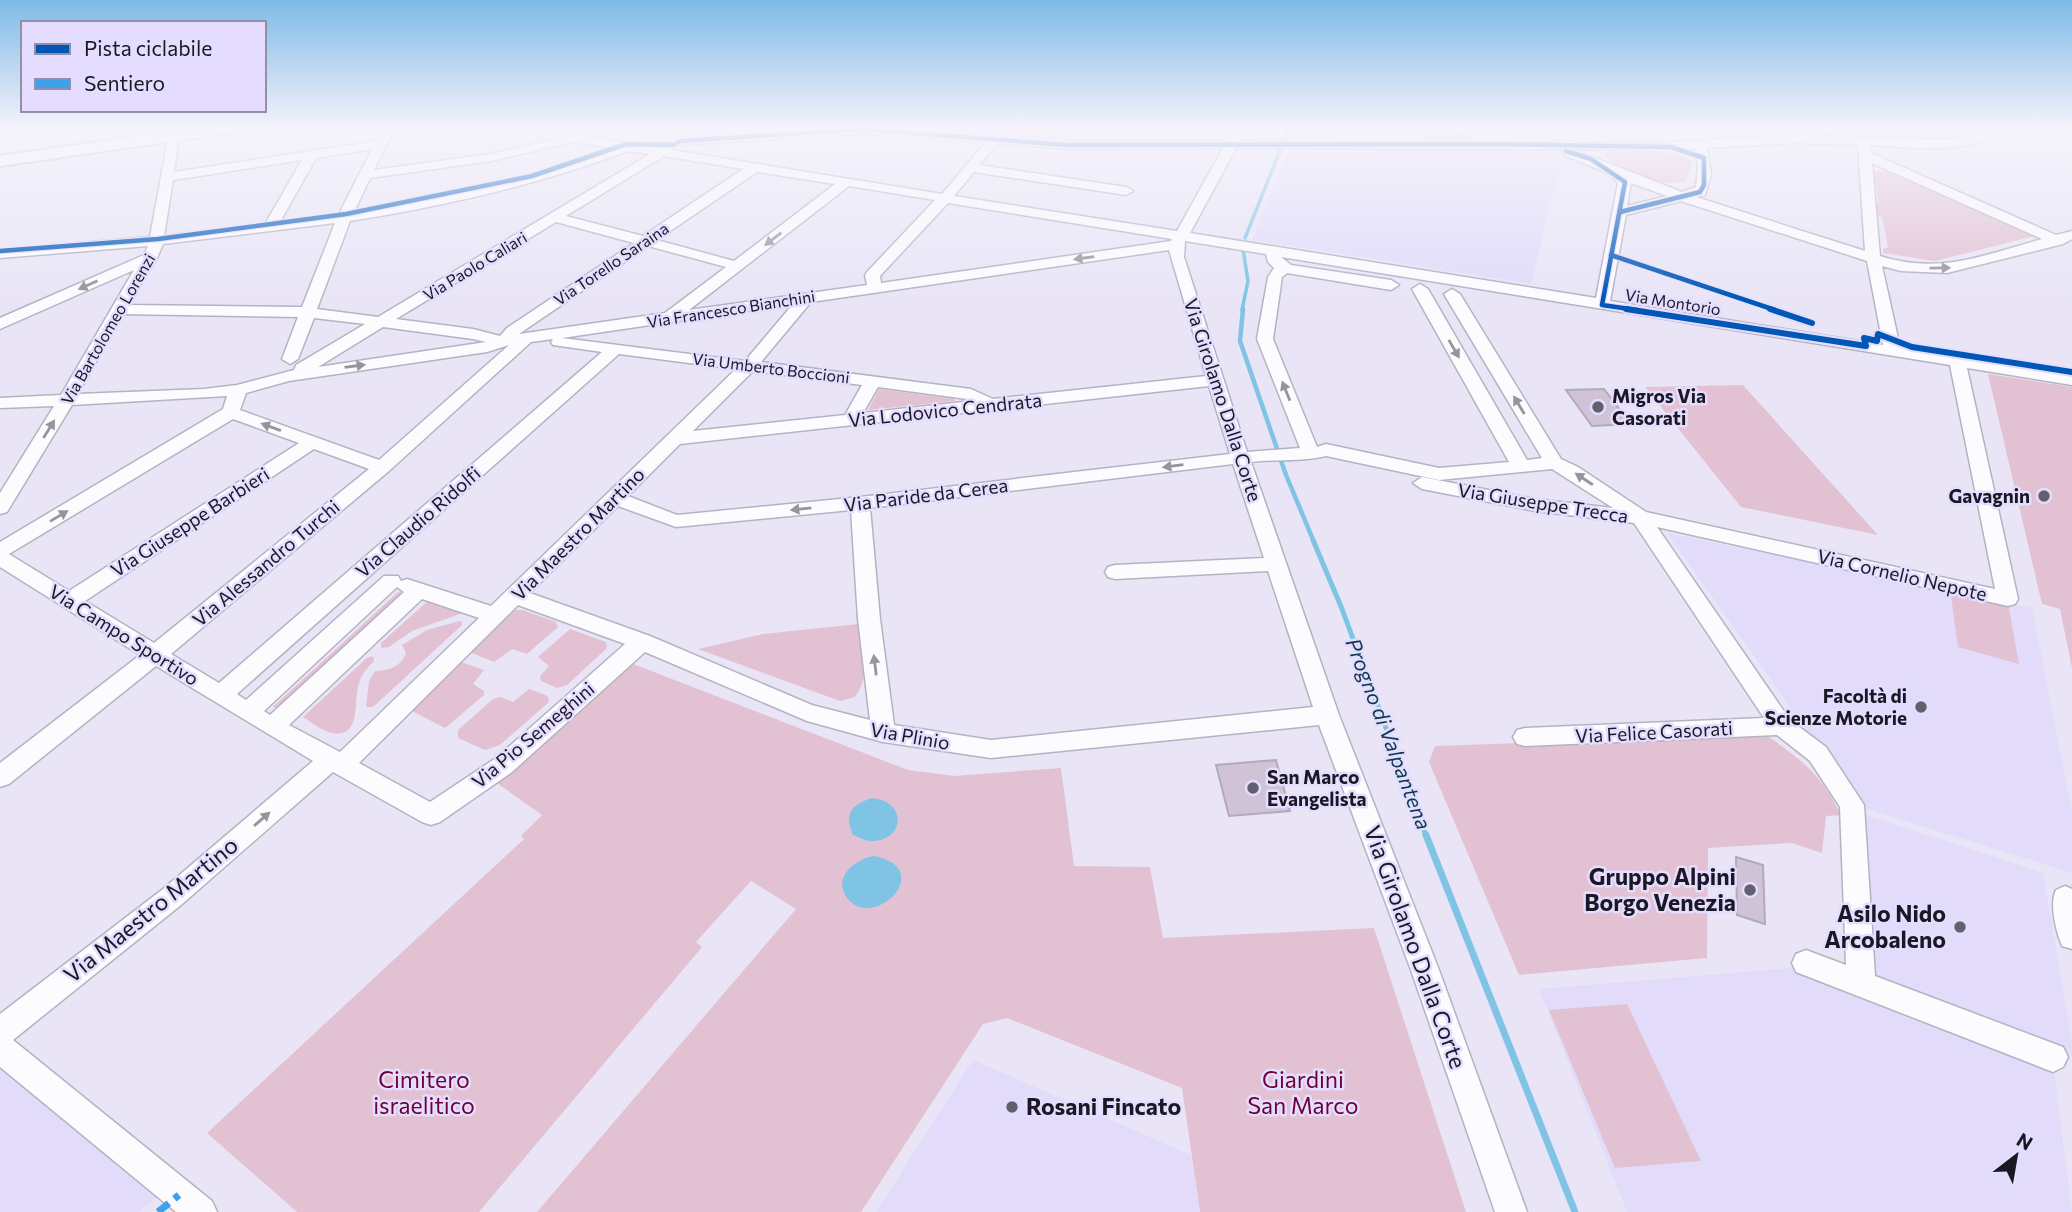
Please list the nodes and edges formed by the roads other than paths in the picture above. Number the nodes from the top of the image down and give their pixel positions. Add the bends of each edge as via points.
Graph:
1 (166, 185) edge
2 (295, 185) edge
3 (360, 185) edge
4 (509, 185) edge
5 (608, 185) edge
6 (729, 185) edge
7 (843, 185) edge
8 (863, 185) edge
9 (956, 185) edge
10 (1084, 185) edge
11 (1210, 185) edge
12 (1625, 185) edge
13 (1650, 185) edge
14 (1704, 185) edge
15 (1867, 185) edge
16 (1933, 185) edge
17 (1126, 191) dead end
18 (946, 197) junction
19 (1686, 197) junction
20 (1620, 212) junction
21 (555, 217) junction
22 (344, 218) junction
23 (1129, 227) junction
24 (270, 228) junction
25 (2072, 234) edge
26 (1179, 240) junction
27 (2054, 240) junction
28 (644, 242) junction
29 (2072, 248) edge
30 (154, 250) junction
31 (50, 251) junction
32 (1132, 251) junction
33 (1272, 251) junction
34 (0, 254) edge
35 (1873, 259) junction
36 (738, 266) junction
37 (1287, 269) junction
38 (0, 270) edge
39 (875, 288) junction
40 (1420, 289) junction
41 (1452, 294) junction
42 (807, 297) junction
43 (1602, 305) junction
44 (117, 309) junction
45 (307, 313) junction
46 (664, 320) junction
47 (382, 322) junction
48 (0, 324) edge
49 (555, 336) junction
50 (514, 340) junction
51 (620, 349) junction
52 (1892, 350) junction
53 (750, 365) junction
54 (289, 368) junction
55 (1960, 369) junction
56 (1216, 380) junction
57 (2072, 380) edge
58 (873, 381) junction
59 (238, 390) junction
60 (67, 399) junction
61 (0, 403) edge
62 (988, 404) junction
63 (231, 412) junction
64 (850, 421) junction
65 (673, 439) junction
66 (312, 442) junction
67 (1311, 454) junction
68 (1240, 458) junction
69 (1554, 463) junction
70 (1521, 466) junction
71 (382, 467) junction
72 (614, 498) junction
73 (860, 503) junction
74 (0, 508) edge
75 (1640, 517) junction
76 (0, 551) edge
77 (0, 558) edge
78 (1276, 564) junction
79 (361, 572) junction
80 (1115, 572) dead end
81 (391, 581) junction
82 (419, 590) junction
83 (515, 596) junction
84 (68, 601) junction
85 (494, 615) junction
86 (642, 642) junction
87 (155, 655) junction
88 (221, 695) junction
89 (248, 712) junction
90 (1327, 715) junction
91 (1782, 726) junction
92 (272, 727) junction
93 (883, 733) junction
94 (1525, 737) dead end
95 (337, 762) junction
96 (0, 777) edge
97 (2065, 898) dead end
98 (2072, 937) edge
99 (1806, 964) dead end
100 (1861, 984) junction
101 (0, 1032) edge
102 (0, 1048) edge
103 (2053, 1057) dead end
104 (201, 1212) edge
105 (1511, 1212) edge

1 - 30 street, Via Bartolomeo Lorenzi
2 - 24 street
3 - 22 street
4 - 22 street
5 - 21 street, Via Paolo Caliari
6 - 28 street, Via Torello Saraina
7 -> 36 street, Via Claudio Ridolfi
8 - 18 street, Via Montorio
9 - 18 street
10 - 17 street
11 - 26 street
12 - 20 street
13 - 19 street
14 - 19 street via 1700,192
15 - 35 street
16 - 27 street
18 - 23 street, Via Montorio
18 - 39 street via 873,275
19 - 20 street
19 - 35 street
20 - 43 street
21 - 28 street
21 - 47 street, Via Paolo Caliari
22 - 24 street
22 - 45 street
23 - 26 street, Via Montorio
23 - 32 street
24 - 30 street
25 - 27 street
26 - 32 street, Via Francesco Bianchini
26 - 33 street, Via Montorio
26 - 56 street, Via Girolamo Dalla Corte via 1177,257
27 - 29 street
35 -> 27 street via 1901,267 1947,269
28 - 36 street
28 - 50 street, Via Torello Saraina via 513,331
30 - 31 street
30 - 44 street, Via Bartolomeo Lorenzi
30 -> 48 street
31 - 34 street
31 - 38 street
32 -> 39 street, Via Francesco Bianchini
33 - 37 street via 1275,262
33 - 43 street, Via Montorio
35 - 52 street
36 - 46 street, Via Claudio Ridolfi
37 - 40 street, Via Montorio
67 -> 37 street via 1265,339 1275,277
39 - 42 street, Via Francesco Bianchini
40 - 41 street, Via Montorio
40 -> 70 street
41 - 55 street, Via Montorio
69 -> 41 street
42 - 46 street, Via Francesco Bianchini
42 - 53 street, Via Maestro Martino
43 - 52 street, Via Montorio
44 - 45 street
44 - 60 street, Via Bartolomeo Lorenzi
45 - 47 street
45 - 54 street
46 - 49 street, Via Francesco Bianchini
46 - 51 street, Via Claudio Ridolfi
47 - 50 street
47 - 54 street, Via Paolo Caliari
49 - 50 street, Via Francesco Bianchini
49 - 51 street, Via Umberto Boccioni via 560,342
54 -> 50 street, Via Francesco Bianchini via 487,347
50 - 71 street, Via Alessandro Turchi via 513,352
51 - 53 street, Via Umberto Boccioni
51 - 79 street, Via Claudio Ridolfi
52 - 55 street, Via Montorio
53 - 58 street, Via Umberto Boccioni
53 - 65 street, Via Maestro Martino
54 - 59 street
55 - 57 street, Via Montorio
55 - 75 street, Via Cornelio Nepote via 2008,599
56 - 62 street, Via Lodovico Cendrata
56 - 68 street, Via Girolamo Dalla Corte
58 - 62 street, Via Umberto Boccioni via 971,394
58 - 64 street
59 - 60 street
59 - 63 street
60 - 61 street
74 -> 60 street, Via Bartolomeo Lorenzi
62 - 64 street, Via Lodovico Cendrata
66 -> 63 street
76 -> 63 street
64 - 65 street, Via Lodovico Cendrata
65 - 72 street, Via Maestro Martino
66 - 71 street
66 - 84 street, Via Giuseppe Barbieri
67 - 68 street, Via Giuseppe Trecca
67 - 70 street, Via Giuseppe Trecca via 1326,450 1439,474
67 - 75 street, Via Giuseppe Trecca via 1468,493
68 -> 73 street, Via Paride da Cerea
68 - 78 street, Via Girolamo Dalla Corte
69 - 70 street, Via Giuseppe Trecca
75 -> 69 street, Via Giuseppe Trecca
71 - 87 street, Via Alessandro Turchi
73 -> 72 street, Via Paride da Cerea via 676,521
72 - 83 street, Via Maestro Martino
93 -> 73 street
75 - 91 street
77 - 84 street, Via Campo Sportivo
78 - 80 street
78 - 90 street, Via Girolamo Dalla Corte
79 - 81 street
79 - 88 street, Via Claudio Ridolfi
81 - 82 street
81 - 89 street
82 - 85 street
82 - 92 street
83 - 85 street, Via Maestro Martino
83 - 86 street, Via Plinio
84 - 87 street, Via Campo Sportivo
85 - 95 street, Via Maestro Martino
86 - 93 street, Via Plinio via 807,712
86 - 95 street, Via Pio Semeghini via 503,765 431,815
87 - 88 street, Via Campo Sportivo
87 - 96 street, Via Alessandro Turchi
88 - 89 street, Via Campo Sportivo
89 - 92 street, Via Campo Sportivo
90 - 93 street, Via Plinio via 991,749
90 - 105 street, Via Girolamo Dalla Corte
91 - 94 street, Via Felice Casorati
91 - 100 street via 1818,754 1852,805
92 - 95 street, Via Pio Semeghini
101 -> 95 street, Via Maestro Martino
97 - 98 street
99 - 100 street
100 - 103 street
102 - 104 street

